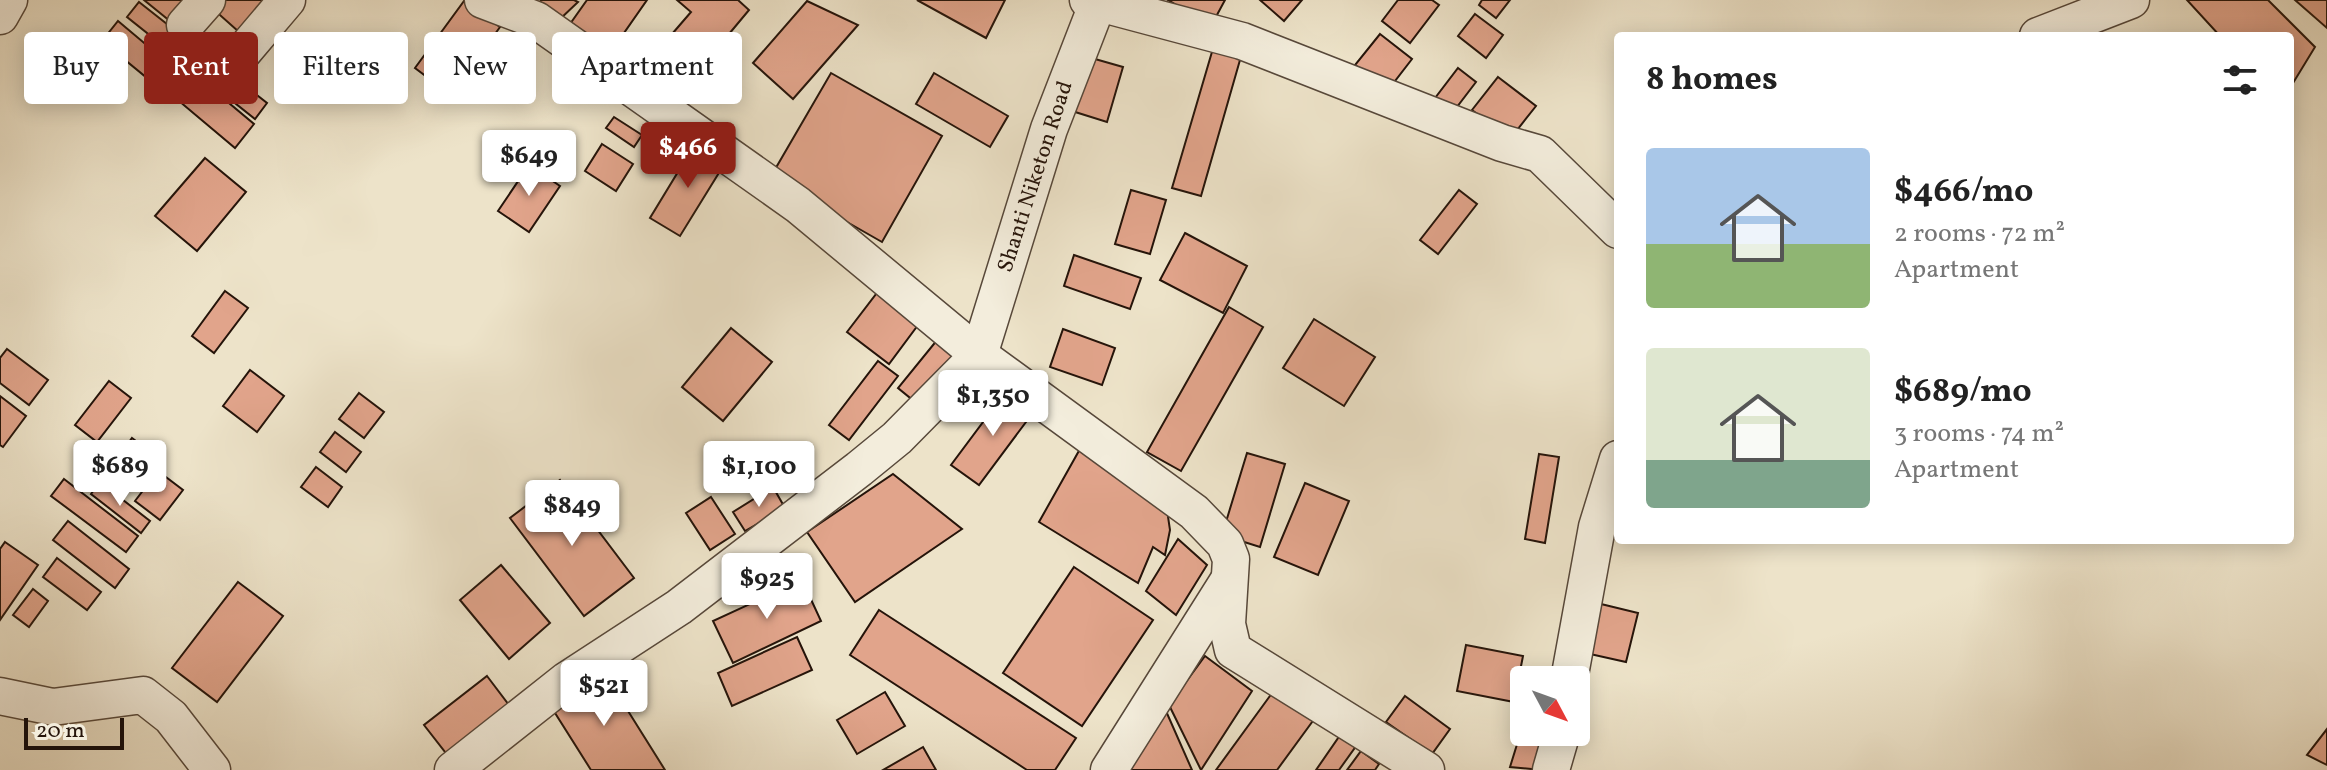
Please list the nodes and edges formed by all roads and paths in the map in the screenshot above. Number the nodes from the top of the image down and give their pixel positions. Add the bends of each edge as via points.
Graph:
1 (9, 0) edge
2 (287, 0) edge
3 (483, 0) edge
4 (2131, 0) edge
5 (1095, 2) edge
6 (0, 16) edge
7 (2048, 32) edge
8 (258, 34) edge
9 (1614, 226) edge
10 (979, 355) junction
11 (1614, 472) edge
12 (1233, 575) junction
13 (1572, 666) edge
14 (0, 696) edge
15 (1558, 746) edge
16 (212, 770) edge
17 (453, 770) edge
18 (1109, 770) edge
19 (1426, 770) edge
20 (1551, 770) edge

1 - 6 street
2 - 8 street
3 - 10 street via 536,20 798,205
4 - 7 street
5 - 9 street via 1242,41 1540,154
5 - 10 street, Shanti Niketon Road via 1049,129
10 - 12 street via 1194,512 1225,544
10 - 17 street via 859,469 679,607 567,680
11 - 13 street via 1597,527
12 - 18 street
12 - 19 street via 1227,624 1233,650
14 - 16 street via 53,707 143,695 171,717
15 - 20 street

